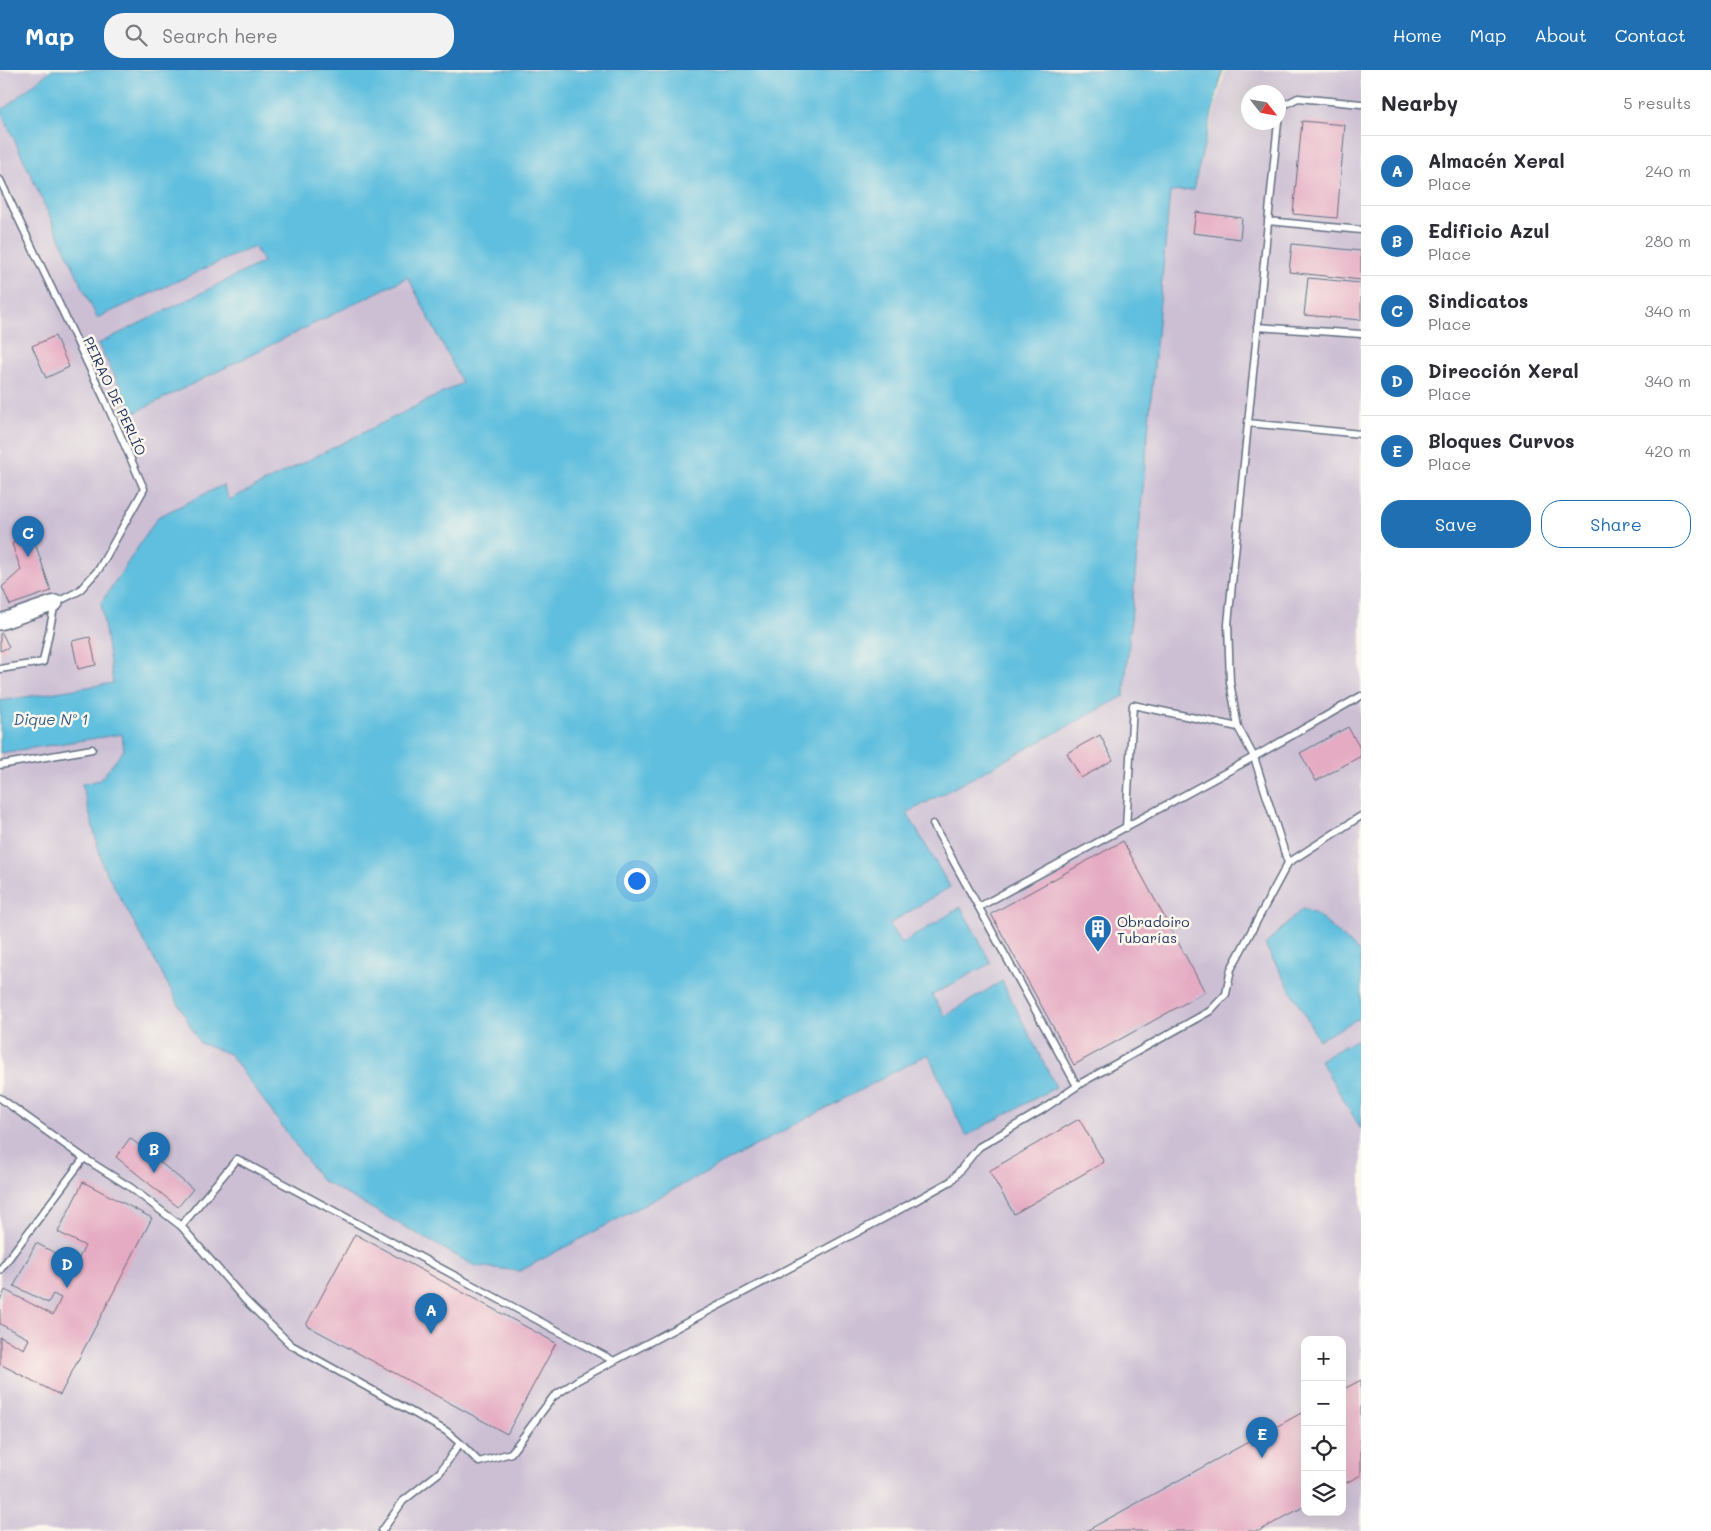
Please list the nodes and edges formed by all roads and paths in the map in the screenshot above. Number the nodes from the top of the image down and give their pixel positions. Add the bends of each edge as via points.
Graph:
1 (1286, 104) edge
2 (1361, 104) edge
3 (1277, 130) edge
4 (0, 180) edge
5 (1268, 221) junction
6 (1361, 230) edge
7 (1257, 327) junction
8 (1361, 334) edge
9 (1248, 423) junction
10 (1361, 434) edge
11 (55, 603) junction
12 (0, 622) edge
13 (0, 669) edge
14 (1361, 696) edge
15 (1238, 727) junction
16 (92, 749) dead end
17 (1254, 757) junction
18 (0, 765) edge
19 (1361, 816) edge
20 (933, 824) dead end
21 (1126, 828) junction
22 (1288, 863) junction
23 (979, 908) junction
24 (1077, 1086) junction
25 (0, 1098) edge
26 (84, 1158) junction
27 (181, 1226) junction
28 (0, 1270) edge
29 (614, 1361) junction
30 (460, 1444) junction
31 (382, 1531) edge

1 - 2 lane via 1298,98
3 - 5 lane
4 - 11 lane, PEIRAO DE PERLÍO via 144,489 99,569 79,591
5 - 6 lane
5 - 7 lane
7 - 8 lane
7 - 9 lane
9 - 10 lane
9 - 15 lane via 1228,624 1230,682
11 - 12 street
11 - 13 lane via 43,662
14 - 17 lane
15 - 17 lane
15 - 21 lane via 1133,705
16 - 18 lane
17 - 21 lane
17 - 22 lane
19 - 22 lane
20 - 23 lane
21 - 23 lane
22 - 24 lane via 1231,969 1226,994 1210,1011
23 - 24 lane
24 - 29 lane via 979,1147 951,1181
25 - 26 lane
26 - 27 lane
26 - 28 lane
27 - 29 lane via 236,1159
27 - 30 lane via 245,1300 292,1345 431,1422
29 - 30 lane via 553,1397 512,1453 478,1462
30 - 31 lane via 440,1472 403,1501

